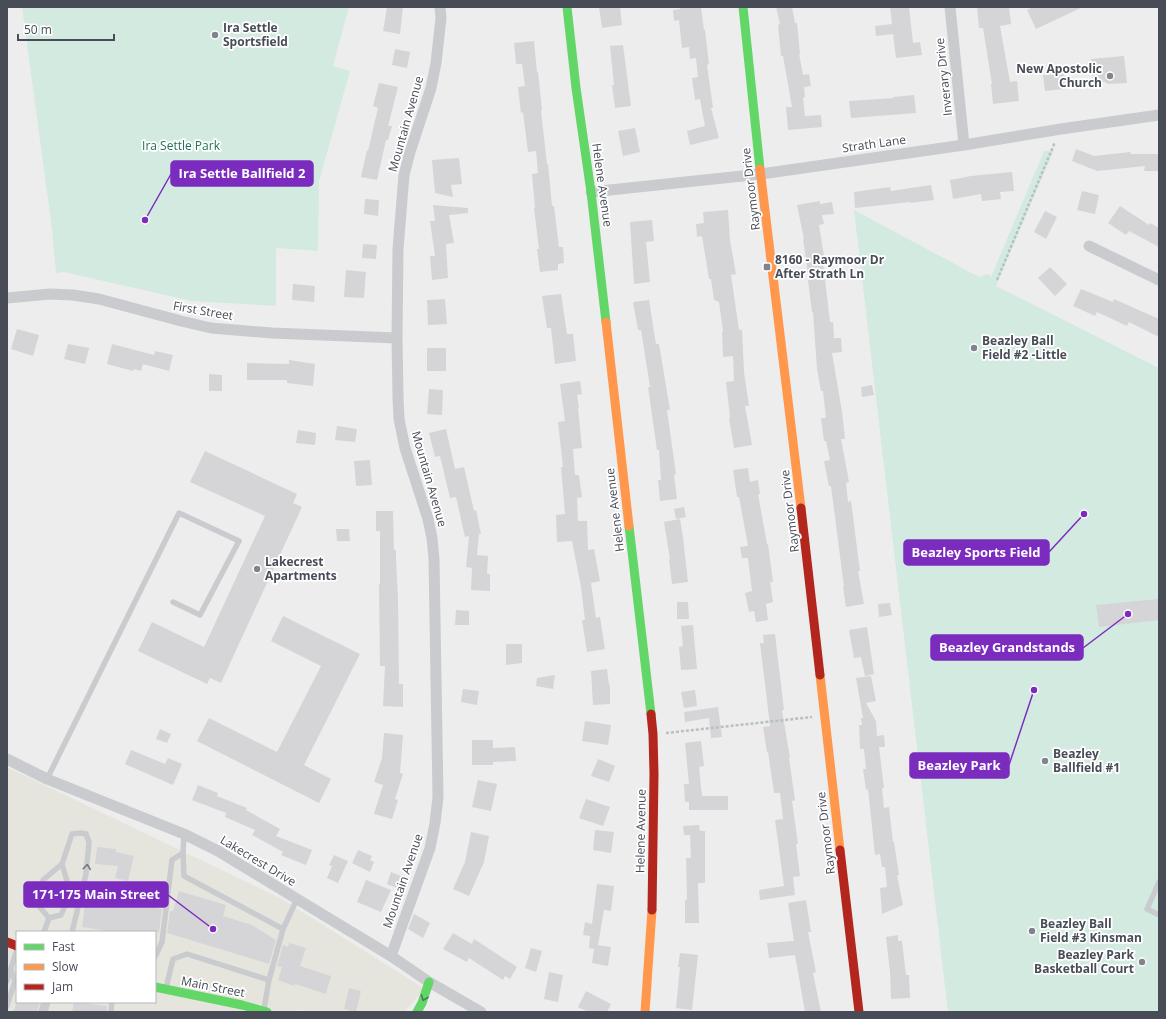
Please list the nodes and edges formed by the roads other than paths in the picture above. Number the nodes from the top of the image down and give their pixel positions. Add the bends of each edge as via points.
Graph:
1 (440, 7) edge
2 (567, 7) edge
3 (743, 7) edge
4 (950, 7) edge
5 (1159, 115) edge
6 (964, 145) junction
7 (761, 174) junction
8 (592, 192) junction
9 (1089, 246) dead end
10 (1159, 280) edge
11 (7, 298) edge
12 (397, 338) junction
13 (173, 602) dead end
14 (7, 759) edge
15 (47, 779) junction
16 (184, 834) junction
17 (183, 853) junction
18 (62, 864) junction
19 (1159, 882) edge
20 (297, 899) junction
21 (1159, 915) edge
22 (50, 918) junction
23 (283, 929) junction
24 (44, 931) edge
25 (72, 931) edge
26 (7, 942) edge
27 (16, 946) edge
28 (16, 951) edge
29 (156, 955) edge
30 (391, 956) junction
31 (11, 969) junction
32 (269, 980) junction
33 (7, 981) edge
34 (430, 982) junction
35 (156, 987) edge
36 (166, 990) junction
37 (7, 1006) edge
38 (244, 1008) edge
39 (265, 1012) edge
40 (416, 1012) edge
41 (482, 1012) edge
42 (645, 1012) edge
43 (859, 1012) edge

1 - 12 street, Mountain Avenue via 436,63 431,88 404,176 398,249
2 - 8 street, Helene Avenue
3 - 7 street, Raymoor Drive
4 - 6 street, Inverary Drive
5 - 6 street, Strath Lane
6 - 7 street, Strath Lane
7 - 8 street, Strath Lane
7 - 43 street, Raymoor Drive
8 - 42 street, Helene Avenue via 653,734 652,916
9 - 10 street
11 - 12 street, First Street via 50,294 73,295 99,299 211,328
12 - 30 street, Mountain Avenue via 399,419 432,538 438,797 430,848
13 - 15 lane via 200,615 239,541 179,513
14 - 15 street, Lakecrest Drive
15 - 16 street, Lakecrest Drive
16 - 17 lane
16 - 20 street, Lakecrest Drive
17 - 23 lane via 184,876
17 - 29 lane via 172,860 162,942
18 - 22 lane via 69,896 61,915
18 - 22 lane via 43,880 37,900
25 -> 18 lane via 86,874 89,842 86,834 72,834
19 - 21 lane via 1147,909
20 - 23 lane
20 - 30 street, Lakecrest Drive
22 - 24 lane
23 - 32 lane
26 - 27 street
28 - 31 lane
30 - 34 street, Lakecrest Drive
31 - 33 lane
31 - 37 lane via 15,981
32 - 36 lane via 187,954 174,959
32 - 39 lane
34 -> 40 street
34 - 41 street, Lakecrest Drive
35 - 36 street, Main Street
36 - 38 street, Main Street
38 - 39 street, Main Street

